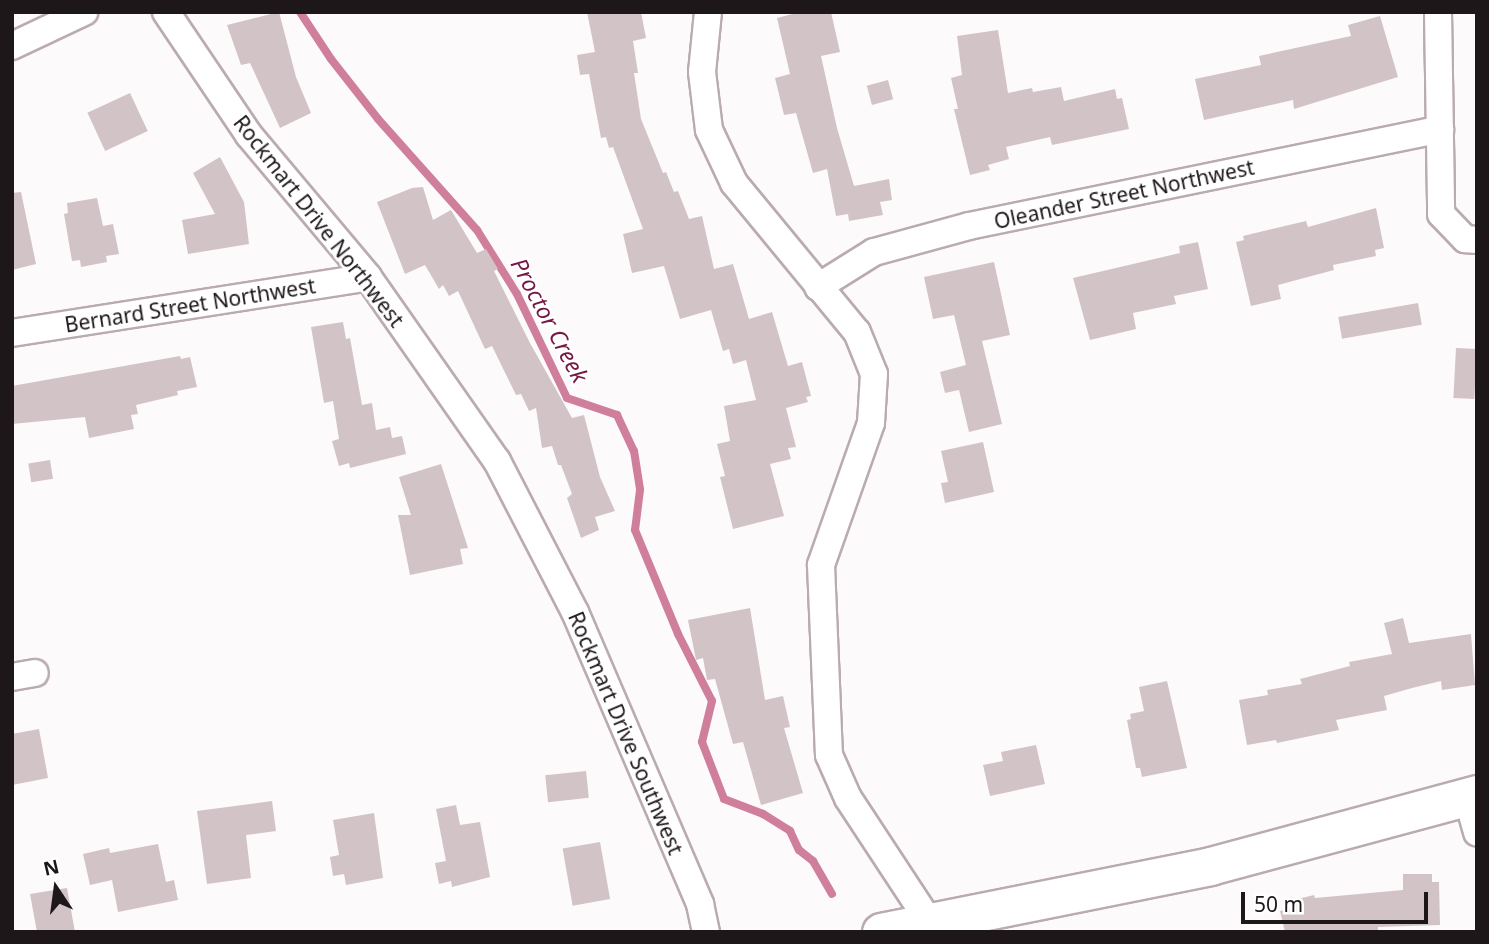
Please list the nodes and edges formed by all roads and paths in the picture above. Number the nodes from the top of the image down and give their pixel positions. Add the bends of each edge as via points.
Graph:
1 (166, 12) edge
2 (708, 12) edge
3 (1438, 12) edge
4 (73, 17) edge
5 (12, 46) edge
6 (1440, 129) junction
7 (1477, 240) edge
8 (368, 277) junction
9 (818, 287) junction
10 (12, 332) edge
11 (537, 539) joint
12 (1472, 795) edge
13 (1477, 833) edge
14 (935, 928) edge
15 (706, 932) edge
16 (881, 932) edge

1 - 8 street, Rockmart Drive Northwest via 249,135
2 - 9 street via 702,72 709,130 734,183
3 - 6 street
4 - 5 street
6 - 7 street via 1441,214 1465,239
6 - 9 street, Oleander Street Northwest via 969,226 874,252
8 - 10 street, Bernard Street Northwest
8 - 11 street, Rockmart Drive Northwest via 496,461
9 - 14 street via 857,332 874,374 871,423 821,565 829,755 848,798
11 - 15 street, Rockmart Drive Southwest via 580,625 700,904
12 - 13 street
12 - 14 main road via 1210,866
14 - 16 main road

